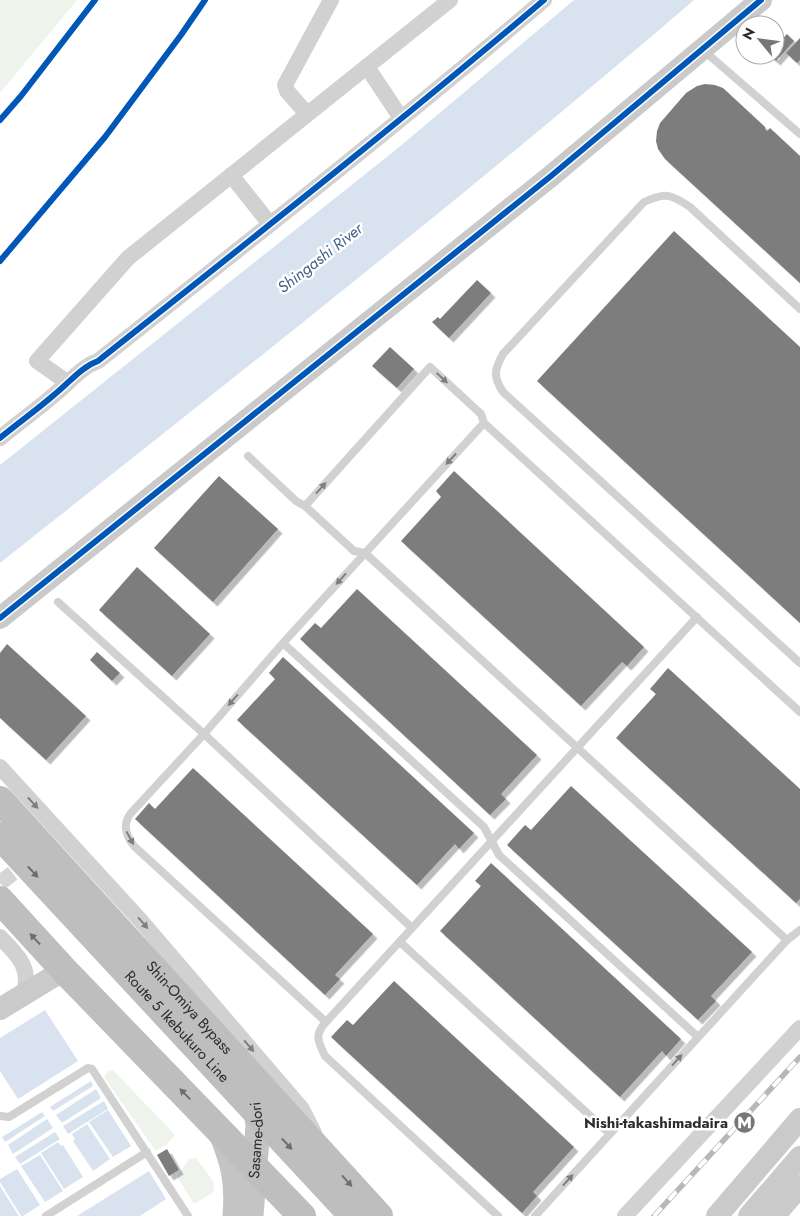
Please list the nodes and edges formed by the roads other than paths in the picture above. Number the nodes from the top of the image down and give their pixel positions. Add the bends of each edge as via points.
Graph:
1 (331, 0) edge
2 (450, 0) edge
3 (544, 0) edge
4 (761, 0) edge
5 (702, 50) junction
6 (367, 66) junction
7 (307, 114) junction
8 (402, 118) junction
9 (800, 134) edge
10 (231, 175) junction
11 (270, 224) junction
12 (800, 309) edge
13 (67, 382) junction
14 (484, 424) junction
15 (0, 438) edge
16 (248, 456) dead end
17 (305, 506) junction
18 (365, 553) junction
19 (58, 602) dead end
20 (697, 617) junction
21 (0, 618) edge
22 (283, 643) junction
23 (800, 663) edge
24 (800, 712) edge
25 (204, 734) junction
26 (576, 748) junction
27 (0, 767) edge
28 (0, 800) edge
29 (0, 836) edge
30 (492, 841) junction
31 (0, 864) edge
32 (0, 900) edge
33 (412, 928) junction
34 (800, 930) edge
35 (0, 937) edge
36 (787, 940) junction
37 (400, 942) junction
38 (64, 970) junction
39 (23, 995) junction
40 (0, 1009) edge
41 (326, 1022) junction
42 (800, 1028) edge
43 (698, 1036) junction
44 (244, 1067) junction
45 (0, 1116) edge
46 (800, 1119) edge
47 (219, 1128) junction
48 (610, 1134) junction
49 (800, 1141) edge
50 (146, 1152) junction
51 (800, 1157) edge
52 (327, 1159) junction
53 (255, 1167) junction
54 (800, 1186) edge
55 (46, 1216) edge
56 (188, 1216) edge
57 (235, 1216) edge
58 (250, 1216) edge
59 (302, 1216) edge
60 (330, 1216) edge
61 (353, 1216) edge
62 (379, 1216) edge
63 (498, 1216) edge
64 (535, 1216) edge
65 (625, 1216) edge
66 (717, 1216) edge
67 (737, 1216) edge
68 (749, 1216) edge
69 (774, 1216) edge

1 - 7 street via 285,85
2 - 6 street
3 - 8 street
4 - 5 street
5 - 9 lane
5 - 21 street via 551,176
6 - 7 street
6 - 8 street
7 - 10 street
8 - 11 street
10 - 11 street
10 - 13 street via 128,258 36,361
11 - 13 street
12 - 23 lane via 690,207 668,195 657,195 644,202 504,354 495,373 503,392
13 - 15 street
17 -> 14 lane via 430,367 481,414
14 -> 18 lane
14 - 20 lane
16 - 17 lane
17 - 18 lane via 354,550
18 -> 22 lane
18 - 26 lane
19 - 25 lane
20 - 24 lane
20 - 26 lane
22 -> 25 lane
22 - 30 lane via 484,827
25 - 33 lane
25 -> 41 lane via 128,817 128,836 135,847
26 - 30 lane
26 - 36 lane
27 -> 52 street via 60,837 141,921 302,1109
28 - 44 highway, Shin-Omiya Bypass
29 -> 61 highway, Route 5 Ikebukuro Line, bridge
30 - 33 lane
30 - 43 lane via 500,855
31 - 60 highway, Route 5 Ikebukuro Line
38 -> 32 highway
33 - 37 lane
34 - 36 lane
35 - 39 street via 18,956 27,975
36 - 43 lane
37 - 41 lane
37 - 48 lane
38 - 39 street
47 -> 38 highway
39 - 40 street
41 - 63 lane via 318,1038 325,1056
42 - 65 street
48 -> 43 lane
44 - 52 highway, Shin-Omiya Bypass
44 - 53 main road, Sasame-dori via 255,1098 258,1126
45 - 50 lane via 9,1117 88,1068 92,1069
46 - 66 street
47 - 53 highway
47 - 57 main road, Sasame-dori via 234,1170
64 -> 48 lane
49 - 67 street
50 - 55 lane
50 - 56 lane
51 - 68 street
52 -> 62 highway, Shin-Omiya Bypass
53 - 58 main road, Sasame-dori
53 - 59 highway
54 - 69 street

